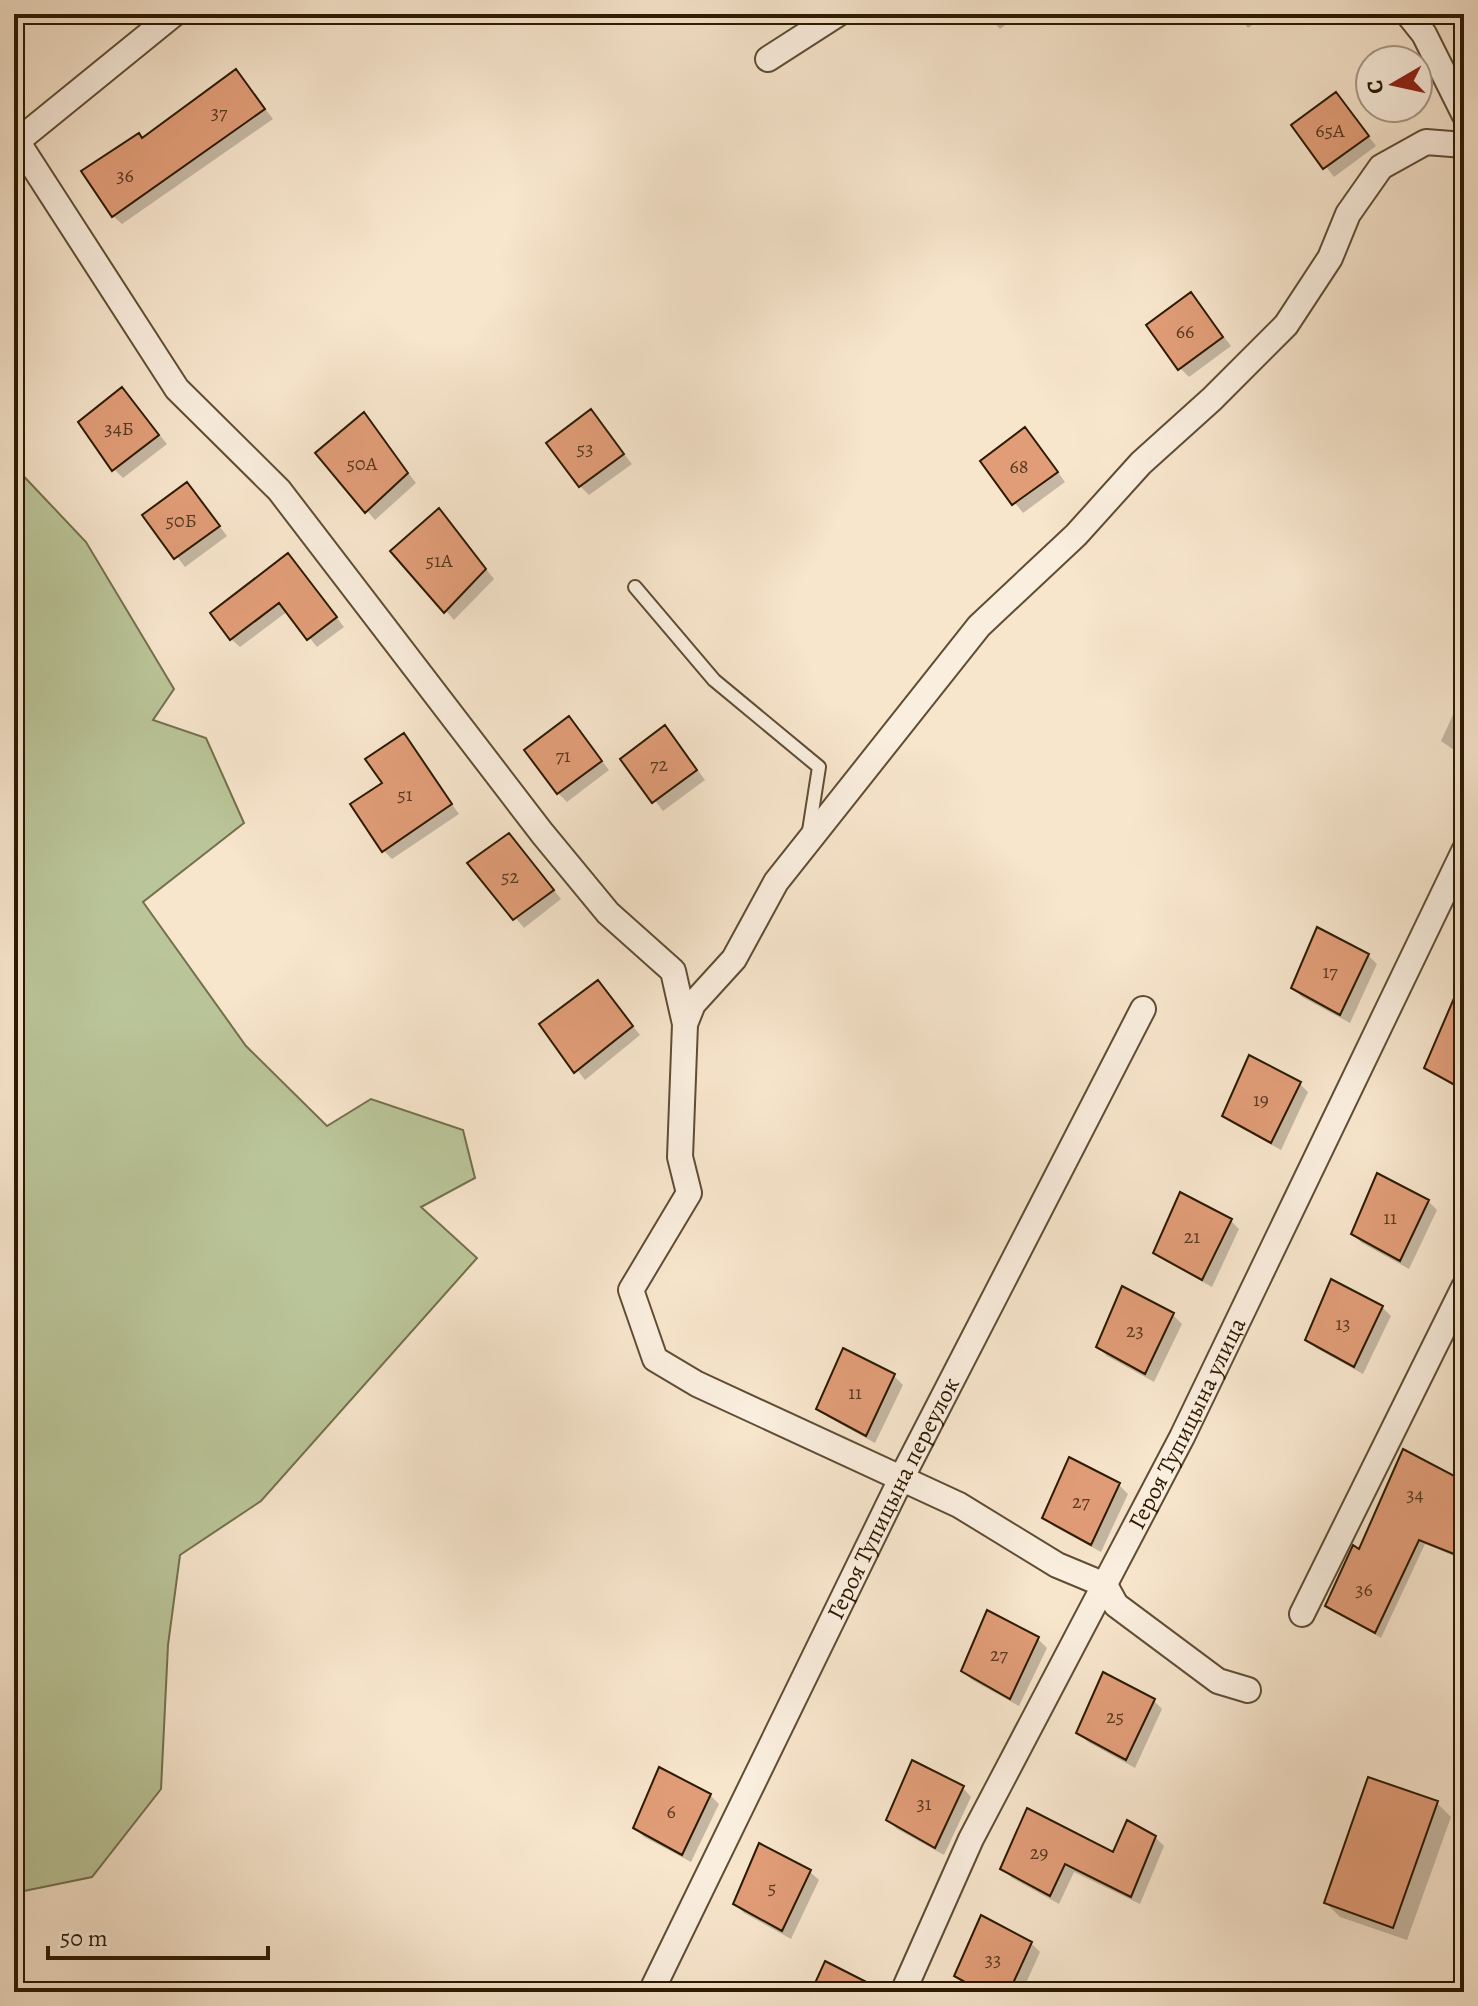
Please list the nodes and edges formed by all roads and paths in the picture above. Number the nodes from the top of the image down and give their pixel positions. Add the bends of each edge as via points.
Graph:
1 (174, 14) edge
2 (838, 14) edge
3 (1408, 14) edge
4 (768, 59) dead end
5 (1464, 114) edge
6 (16, 142) edge
7 (1464, 145) edge
8 (635, 587) dead end
9 (808, 838) junction
10 (1464, 851) edge
11 (1143, 1009) dead end
12 (685, 1024) junction
13 (1464, 1287) edge
14 (902, 1477) junction
15 (1105, 1585) junction
16 (1302, 1614) dead end
17 (1248, 1690) dead end
18 (651, 1992) edge
19 (903, 1992) edge

1 - 6 street
2 - 4 street
3 - 5 street via 1424,34
6 - 12 street via 177,389 279,490 542,833 608,913 673,971
7 - 9 street via 1426,142 1381,167 1348,214 1330,258 1286,325 979,626
8 - 9 lane via 714,680 819,767
9 - 12 street via 776,882 734,959 693,1004
10 - 15 street, Героя Тупицына улица via 1182,1437
11 - 14 street, Героя Тупицына переулок
12 - 14 street via 680,1157 689,1193 631,1290 655,1359 697,1384
13 - 16 street
14 - 15 street via 1057,1565
14 - 18 street, Героя Тупицына переулок
15 - 17 street via 1116,1605 1218,1681
15 - 19 street, Героя Тупицына улица via 971,1839

